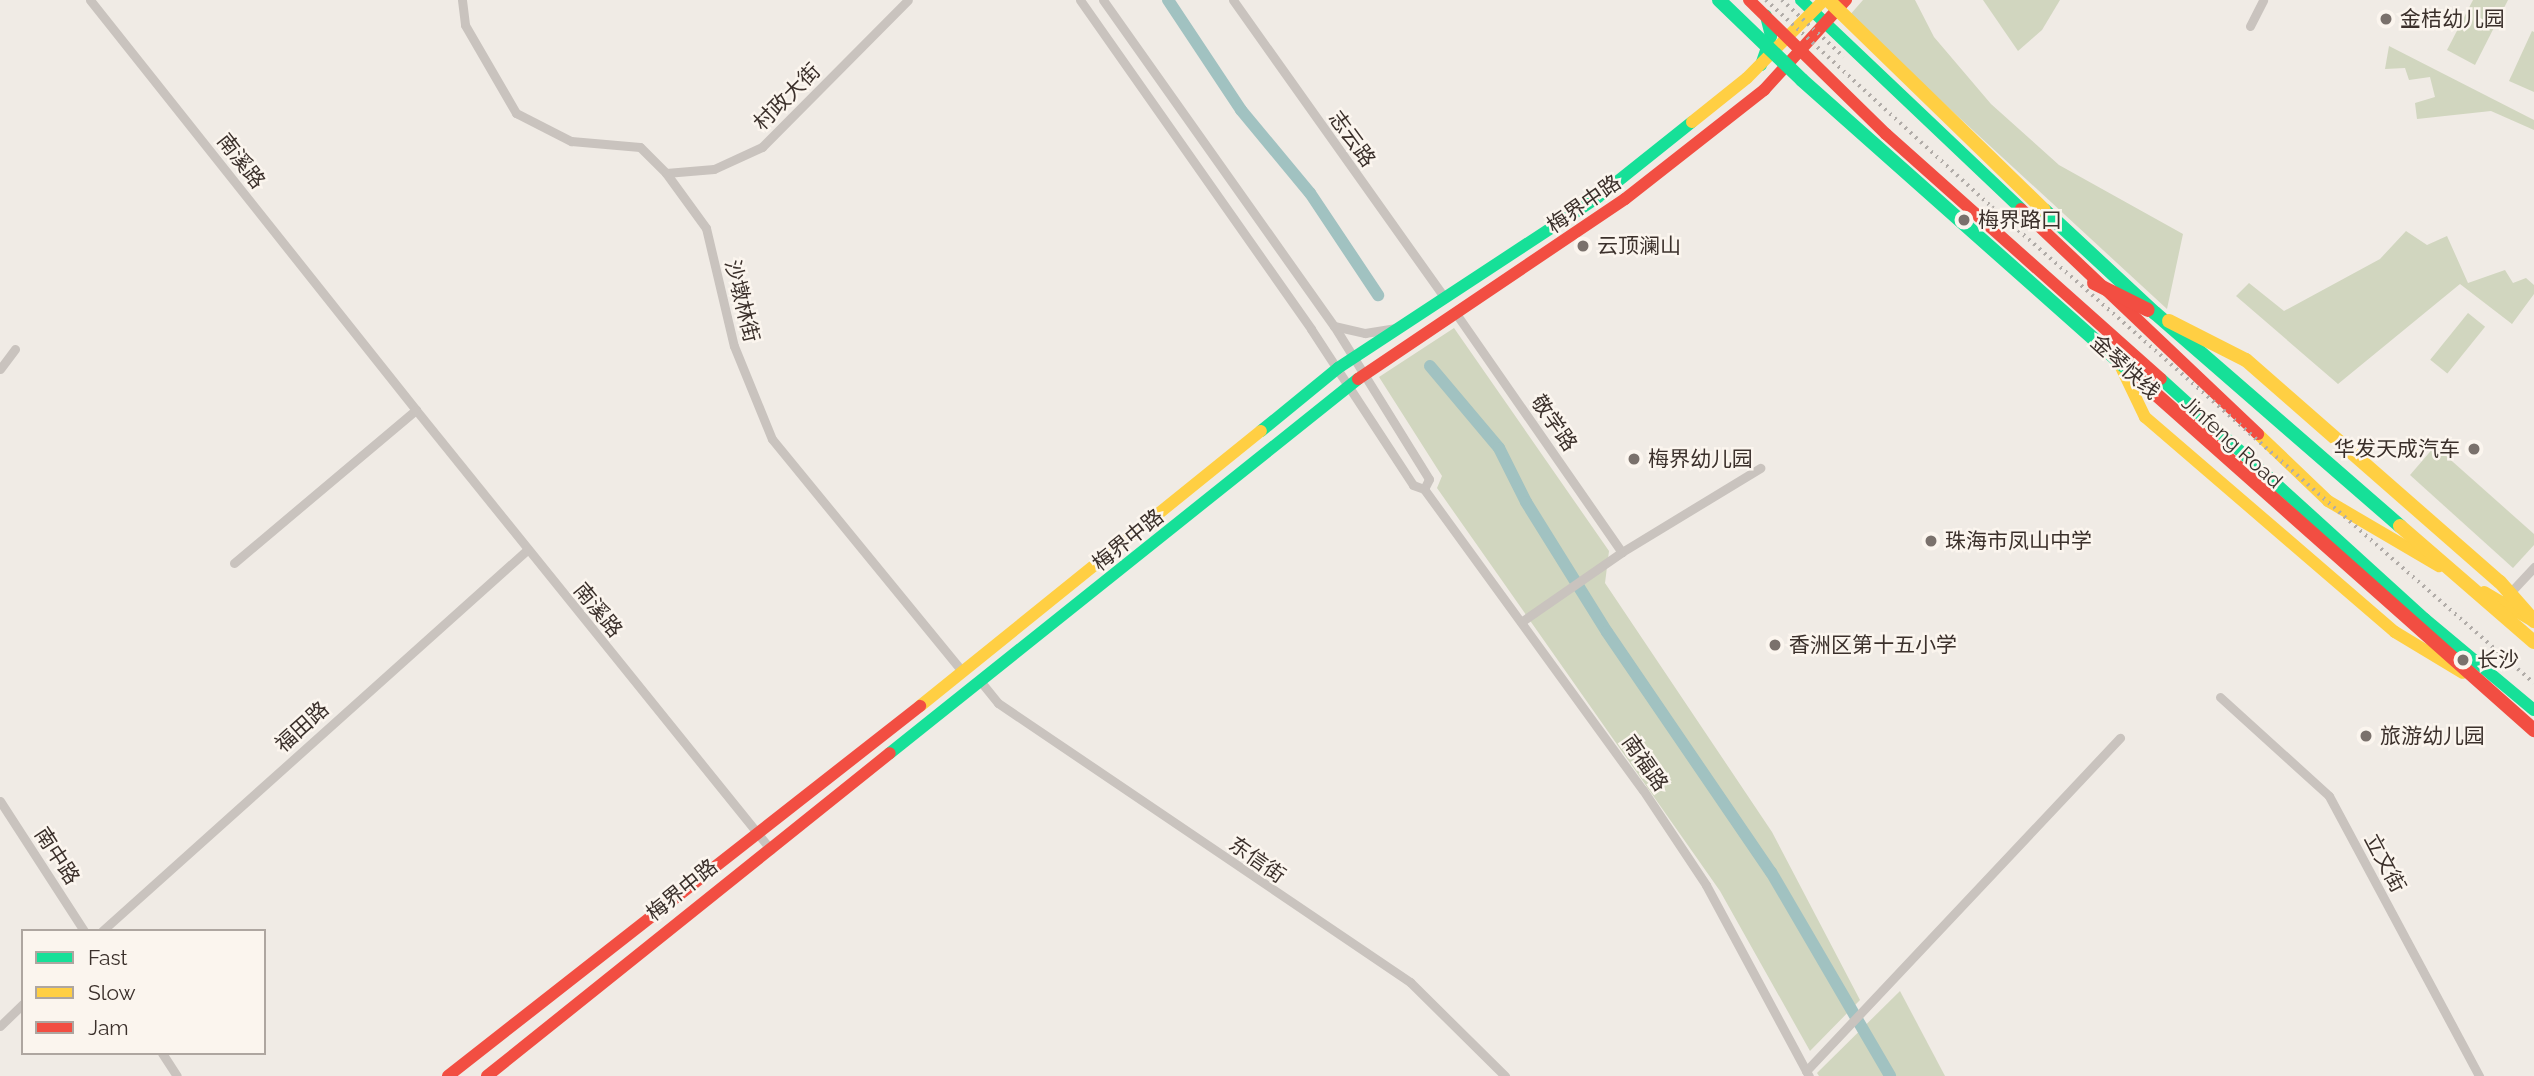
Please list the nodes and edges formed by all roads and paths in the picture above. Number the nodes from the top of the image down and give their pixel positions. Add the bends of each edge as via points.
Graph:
1 (90, 0) edge
2 (462, 0) edge
3 (908, 0) edge
4 (1080, 0) edge
5 (1103, 0) edge
6 (1233, 0) edge
7 (1719, 0) edge
8 (1749, 0) edge
9 (1801, 0) edge
10 (1826, 0) edge
11 (1846, 0) edge
12 (2263, 0) edge
13 (1811, 11) junction
14 (1765, 15) junction
15 (1823, 25) junction
16 (2250, 26) dead end
17 (1788, 36) junction
18 (1803, 50) junction
19 (1761, 65) junction
20 (666, 173) junction
21 (1475, 276) junction
22 (2094, 283) junction
23 (1487, 294) junction
24 (1444, 297) junction
25 (1457, 315) junction
26 (1334, 326) junction
27 (2102, 326) junction
28 (1397, 327) junction
29 (15, 349) dead end
30 (1355, 357) junction
31 (1338, 368) junction
32 (0, 369) edge
33 (1366, 374) junction
34 (1348, 386) junction
35 (416, 410) junction
36 (1760, 468) dead end
37 (1424, 488) junction
38 (527, 550) junction
39 (1622, 552) junction
40 (234, 563) dead end
41 (2534, 567) edge
42 (2501, 602) junction
43 (2534, 621) edge
44 (1521, 622) junction
45 (2534, 642) edge
46 (962, 671) junction
47 (2475, 680) junction
48 (981, 682) junction
49 (2220, 697) dead end
50 (2534, 710) edge
51 (2534, 730) edge
52 (2120, 738) dead end
53 (0, 801) edge
54 (756, 831) junction
55 (771, 850) junction
56 (83, 929) edge
57 (104, 929) edge
58 (21, 1006) edge
59 (0, 1026) edge
60 (163, 1055) edge
61 (1807, 1074) edge
62 (177, 1076) edge
63 (448, 1076) edge
64 (486, 1076) edge
65 (1505, 1076) edge
66 (2479, 1076) edge

1 - 35 street, 南溪路
2 - 20 street, 沙墩林街 via 465,25 516,113 570,141 640,147
3 - 20 street, 村政大街 via 762,147 715,169
4 - 31 street
5 - 26 street
6 - 24 street, 志云路
7 - 47 main road, 金琴快线, bridge via 1802,80
8 - 14 main road, Jinfeng Road
9 - 13 main road, Jinfeng Road
10 - 13 main road, 梅界中路
10 - 45 main road, bridge via 2155,313
11 - 15 main road, 梅界中路
12 - 16 street
13 - 15 main road, Jinfeng Road
13 - 17 main road, 梅界中路
14 - 17 main road, Jinfeng Road
14 - 19 main road via 1771,36
15 - 18 main road, 梅界中路
15 - 22 main road, Jinfeng Road
17 - 18 main road, Jinfeng Road
17 - 19 main road, 梅界中路
18 - 23 main road, 梅界中路 via 1764,90 1625,199
18 - 27 main road, Jinfeng Road via 1886,134
19 - 21 main road, 梅界中路 via 1598,197
20 - 46 street, 沙墩林街 via 706,228 734,346 772,439
21 - 23 street
21 - 24 main road, 梅界中路
22 - 42 main road, Jinfeng Road via 2328,501
22 - 43 main road, bridge via 2246,360 2500,582
23 - 25 main road, 梅界中路
24 - 28 main road, 梅界中路
25 - 33 main road, 梅界中路
25 - 39 street, 敬学路
26 - 28 street via 1365,333
26 - 30 street
27 - 47 main road, bridge via 2145,417 2395,632
27 - 50 main road, Jinfeng Road via 2425,620
28 - 30 main road, 梅界中路
29 - 32 street
30 - 31 main road, 梅界中路
30 - 33 street
31 - 34 street
31 - 46 main road, 梅界中路 via 1020,629
33 - 34 main road, 梅界中路
33 - 37 street via 1429,479
34 - 37 street via 1413,485
34 - 48 main road, 梅界中路
35 - 38 street, 南溪路
35 - 40 street
36 - 39 street
37 - 44 street, 南福路
38 - 54 street, 南溪路
38 - 57 street, 福田路
39 - 44 street
41 - 42 street
42 - 43 main road, Jinfeng Road
44 - 61 street, 南福路 via 1706,885
46 - 54 main road, 梅界中路
47 - 51 main road, 金琴快线, bridge
48 - 55 main road, 梅界中路
48 - 65 street, 东信街 via 998,703 1410,982
49 - 66 street, 立文街 via 2329,796
52 - 61 street
53 - 56 street, 南中路
54 - 55 street, 南溪路
54 - 63 main road, 梅界中路
55 - 64 main road, 梅界中路
58 - 59 street
60 - 62 street

